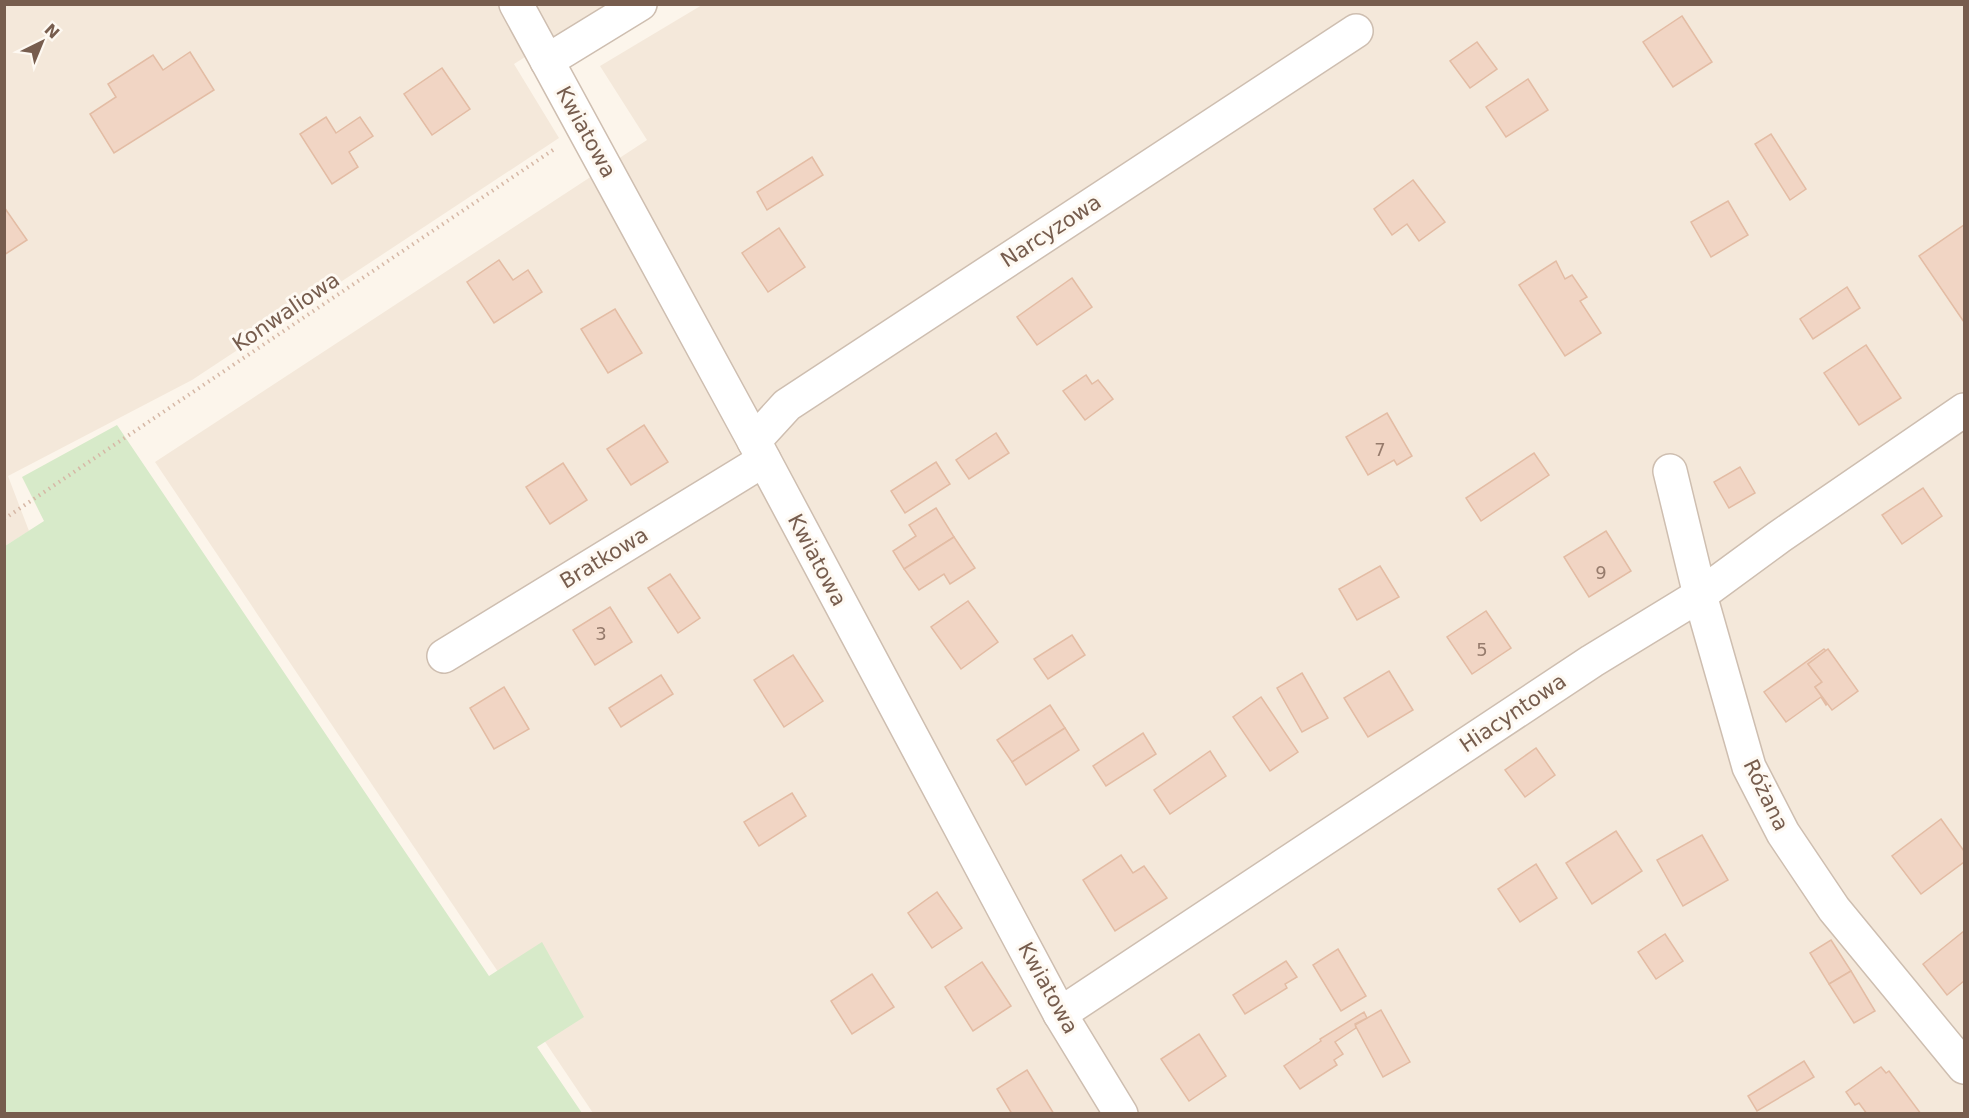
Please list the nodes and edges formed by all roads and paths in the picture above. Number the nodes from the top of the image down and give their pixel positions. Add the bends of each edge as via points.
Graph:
1 (516, 4) edge
2 (640, 4) edge
3 (1356, 31) dead end
4 (547, 61) junction
5 (584, 129) junction
6 (1965, 410) edge
7 (759, 451) junction
8 (1670, 471) dead end
9 (4, 519) edge
10 (1700, 595) junction
11 (444, 656) dead end
12 (1060, 1014) junction
13 (1965, 1067) edge
14 (1121, 1113) edge

1 - 4 street, Kwiatowa
2 - 4 street
3 - 7 street, Narcyzowa via 787,405
4 - 5 street, Kwiatowa
5 - 7 street, Kwiatowa
5 - 9 path, Konwaliowa
6 - 10 street, Hiacyntowa
7 - 11 street, Bratkowa
7 - 12 street, Kwiatowa
8 - 10 street, Różana
10 - 12 street, Hiacyntowa via 1582,667
10 - 13 street, Różana via 1749,767 1783,833 1834,909
12 - 14 street, Kwiatowa

